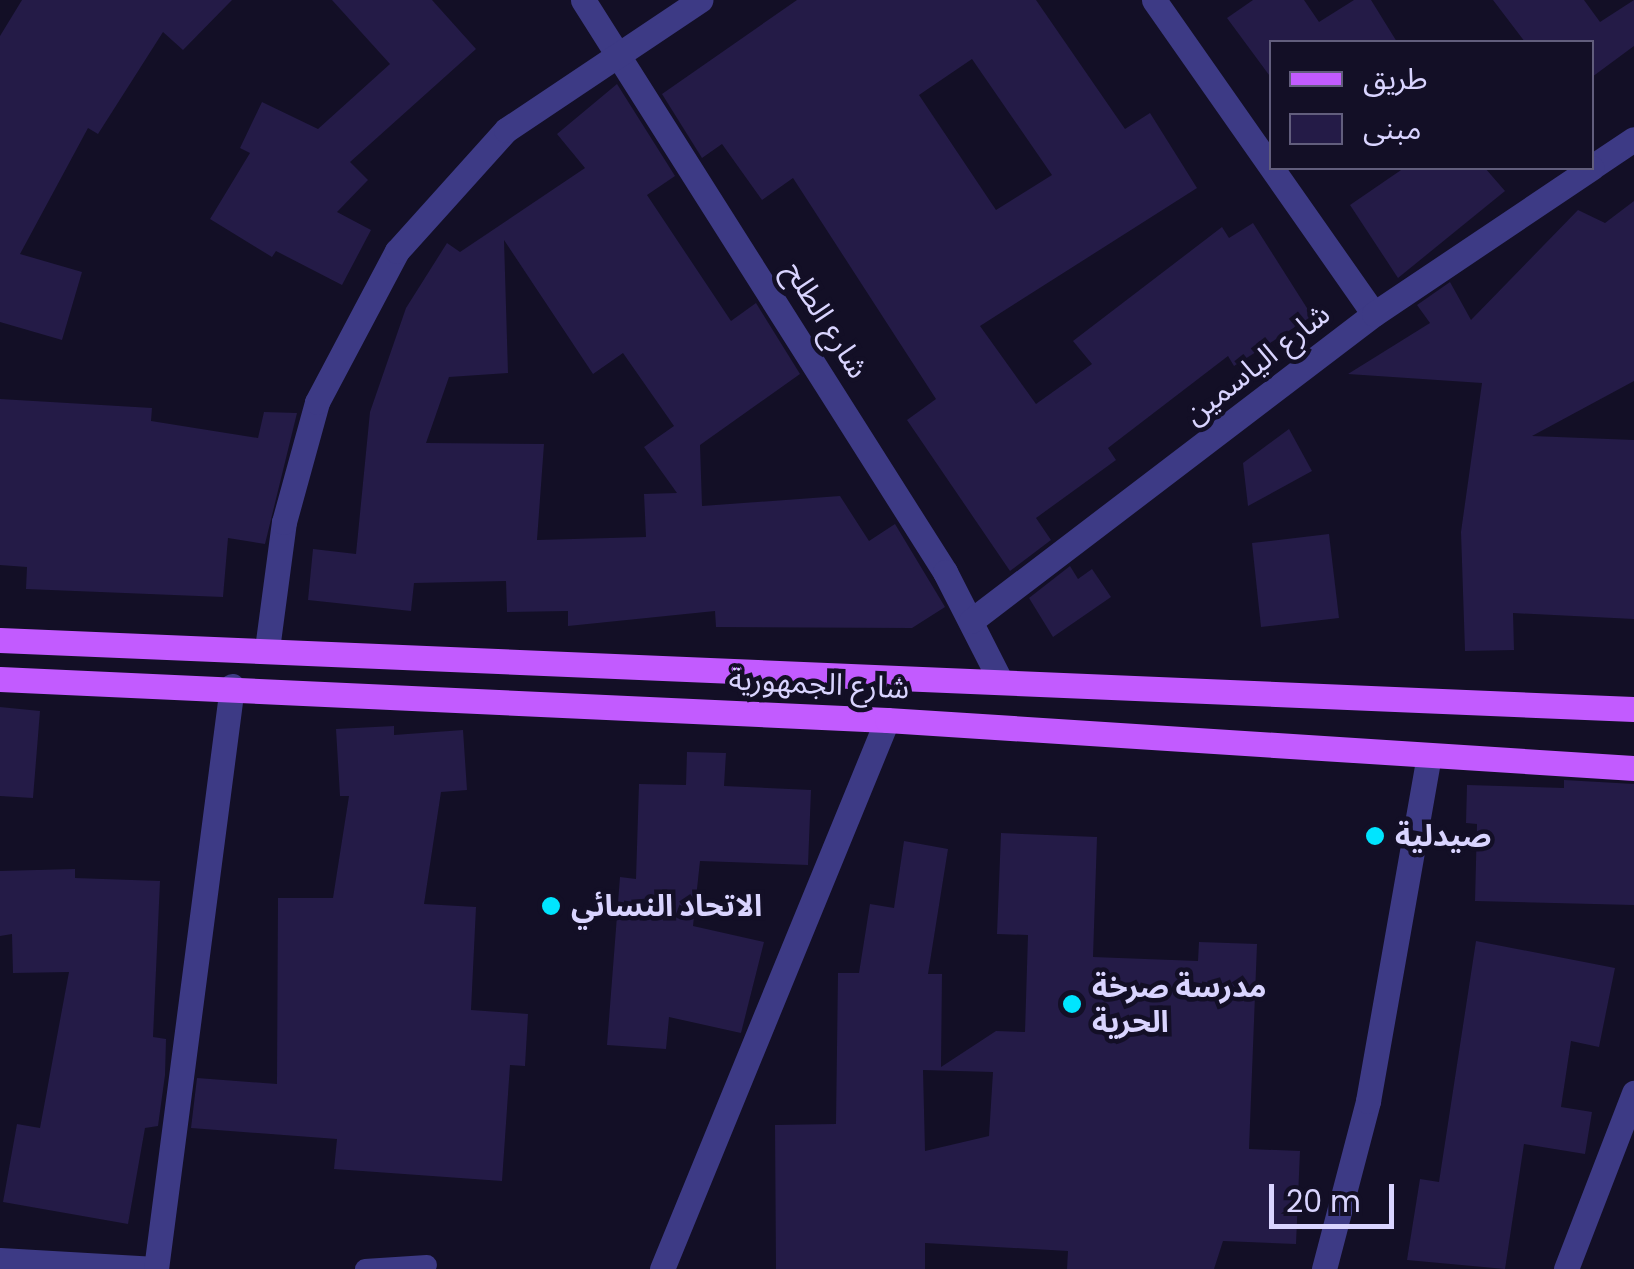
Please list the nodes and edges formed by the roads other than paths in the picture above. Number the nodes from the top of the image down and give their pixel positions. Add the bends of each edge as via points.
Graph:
1 (583, 0) edge
2 (700, 0) edge
3 (1154, 0) edge
4 (618, 51) junction
5 (1634, 138) edge
6 (1269, 164) edge
7 (1594, 165) edge
8 (1273, 170) edge
9 (1587, 170) edge
10 (1374, 314) junction
11 (971, 621) junction
12 (0, 640) edge
13 (267, 649) junction
14 (0, 679) edge
15 (1002, 682) junction
16 (232, 686) junction
17 (1634, 709) edge
18 (887, 720) junction
19 (1428, 756) junction
20 (1634, 768) edge
21 (1634, 1093) edge
22 (0, 1260) edge
23 (427, 1265) dead end
24 (157, 1269) edge
25 (365, 1269) edge
26 (662, 1269) edge
27 (1324, 1269) edge
28 (1566, 1269) edge

1 - 4 street, شارع الطلح
2 - 4 street
3 - 6 street
4 - 11 street, شارع الطلح
4 - 13 street via 481,154 424,214 368,296 298,462
5 - 7 street, شارع الياسمين
8 - 10 street
9 - 10 street, شارع الياسمين
10 - 11 street, شارع الياسمين
11 - 15 street, شارع الطلح
12 - 13 main road, شارع الجمهورية
13 - 15 main road, شارع الجمهورية
14 - 16 main road, شارع الجمهورية
15 - 17 main road, شارع الجمهورية
16 - 18 main road, شارع الجمهورية
16 - 24 street
18 - 19 main road, شارع الجمهورية
18 - 26 street
19 - 20 main road, شارع الجمهورية
19 - 27 street via 1368,1101
21 - 28 street
22 - 24 street
23 - 25 lane

